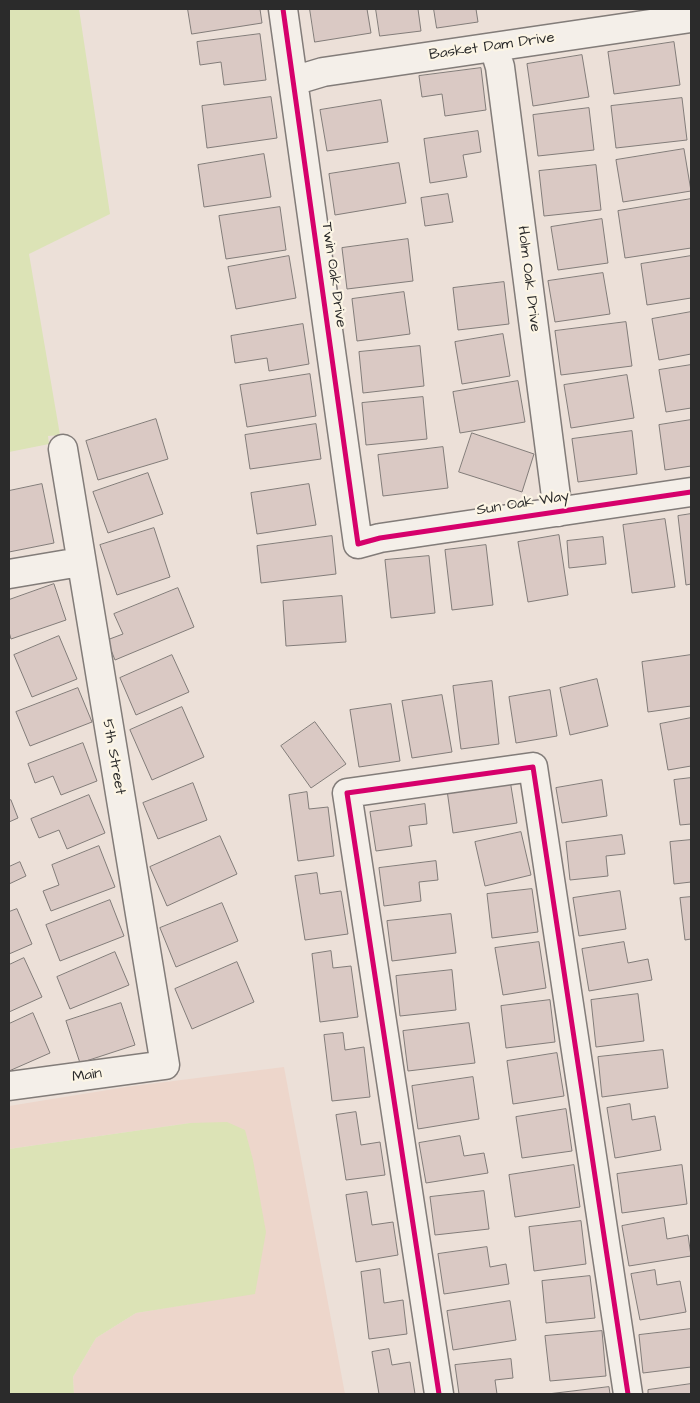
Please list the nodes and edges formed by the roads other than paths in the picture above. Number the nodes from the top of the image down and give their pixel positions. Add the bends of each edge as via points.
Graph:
1 (283, 9) edge
2 (690, 26) edge
3 (494, 47) junction
4 (293, 81) junction
5 (63, 449) dead end
6 (691, 492) edge
7 (558, 512) junction
8 (358, 544) joint
9 (80, 562) junction
10 (9, 574) edge
11 (165, 1066) joint
12 (9, 1086) edge
13 (439, 1394) edge
14 (628, 1394) edge

1 - 4 street, Twin Oak Drive
2 - 3 street, Basket Dam Drive
3 - 4 street, Basket Dam Drive via 323,72
3 - 7 street, Holm Oak Drive via 500,67
4 - 8 street, Twin Oak Drive
5 - 9 street, 5th Street
6 - 7 street, Sun Oak Way
7 - 8 street, Sun Oak Way
9 - 10 street
9 - 11 street, 5th Street
11 - 12 street, Main
13 - 14 street via 347,793 533,768

